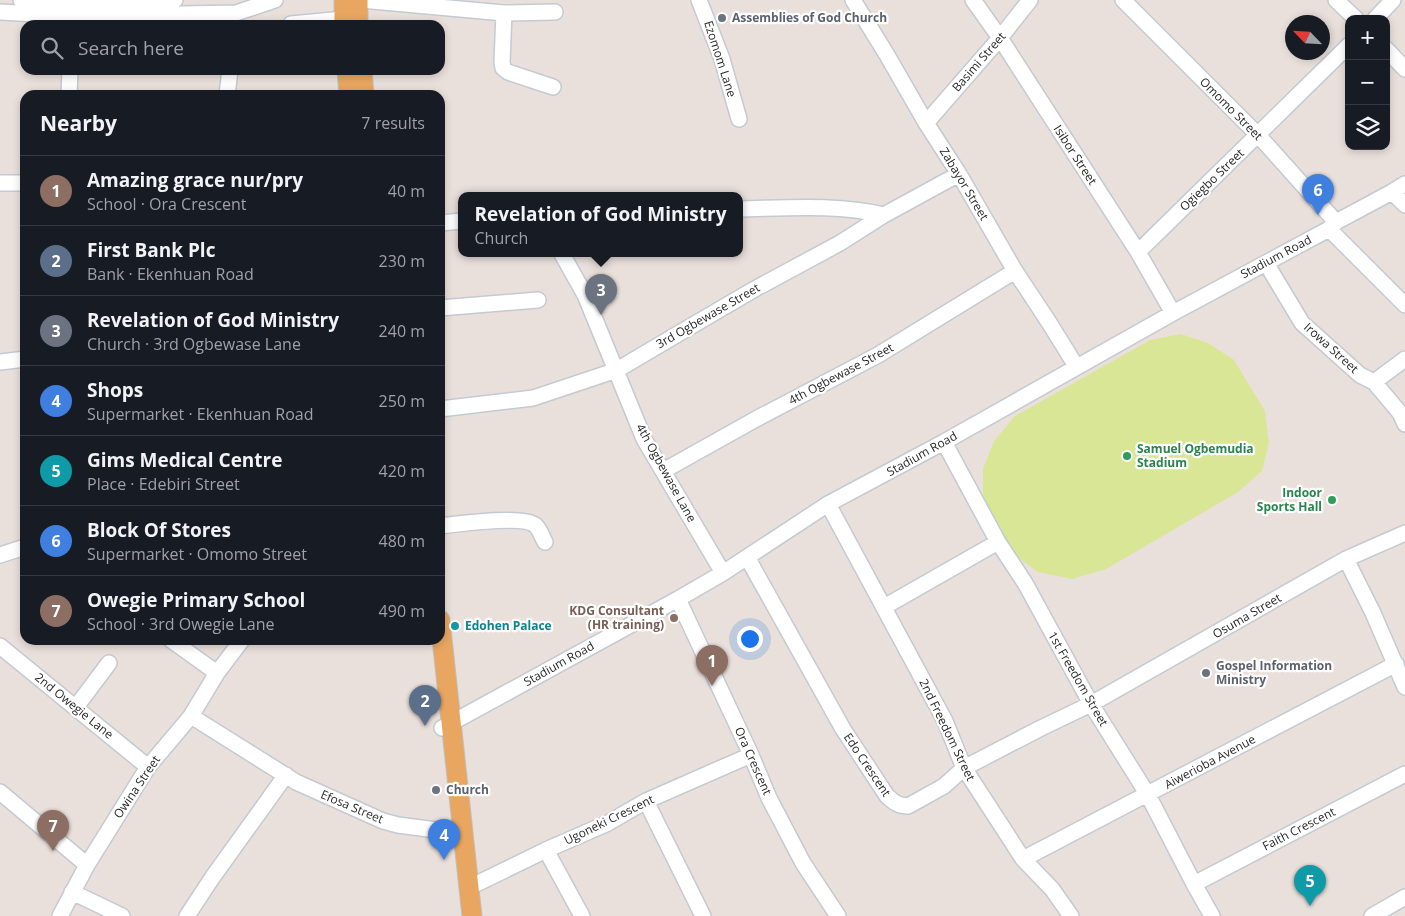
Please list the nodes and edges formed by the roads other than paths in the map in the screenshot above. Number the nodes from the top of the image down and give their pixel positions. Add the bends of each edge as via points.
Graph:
1 (21, 0) edge
2 (175, 0) edge
3 (275, 0) edge
4 (344, 0) edge
5 (359, 0) edge
6 (700, 0) edge
7 (853, 0) edge
8 (973, 0) edge
9 (1030, 0) edge
10 (1123, 0) edge
11 (1336, 0) edge
12 (1393, 0) edge
13 (75, 11) edge
14 (0, 12) edge
15 (555, 12) dead end
16 (504, 13) junction
17 (1352, 15) edge
18 (1379, 15) edge
19 (236, 19) edge
20 (348, 20) edge
21 (350, 20) edge
22 (1000, 38) junction
23 (1345, 49) edge
24 (1390, 53) edge
25 (1405, 69) edge
26 (70, 75) edge
27 (229, 75) edge
28 (347, 75) edge
29 (362, 75) edge
30 (553, 87) dead end
31 (69, 90) edge
32 (228, 90) edge
33 (349, 90) edge
34 (364, 90) edge
35 (739, 120) dead end
36 (926, 123) junction
37 (1258, 135) junction
38 (958, 174) junction
39 (0, 183) edge
40 (20, 183) edge
41 (1399, 188) edge
42 (1405, 205) edge
43 (743, 209) edge
44 (884, 215) junction
45 (458, 221) edge
46 (445, 223) edge
47 (1333, 225) junction
48 (1138, 252) junction
49 (564, 257) edge
50 (1266, 263) junction
51 (1016, 271) junction
52 (538, 300) dead end
53 (1405, 305) edge
54 (445, 308) edge
55 (1173, 313) junction
56 (1405, 359) edge
57 (20, 360) edge
58 (0, 362) edge
59 (1076, 366) junction
60 (617, 370) junction
61 (1374, 382) junction
62 (445, 407) edge
63 (1405, 424) edge
64 (944, 442) junction
65 (663, 471) junction
66 (828, 504) junction
67 (445, 526) edge
68 (1405, 533) edge
69 (545, 542) dead end
70 (998, 542) junction
71 (20, 549) edge
72 (0, 555) edge
73 (747, 557) junction
74 (1346, 559) junction
75 (723, 573) junction
76 (678, 599) junction
77 (884, 607) junction
78 (179, 645) edge
79 (238, 645) edge
80 (432, 645) edge
81 (441, 645) edge
82 (0, 646) edge
83 (109, 664) dead end
84 (1396, 664) junction
85 (217, 673) junction
86 (1405, 687) edge
87 (1091, 704) junction
88 (76, 707) junction
89 (191, 716) junction
90 (446, 726) junction
91 (752, 755) junction
92 (148, 767) junction
93 (964, 768) junction
94 (1405, 774) edge
95 (286, 775) junction
96 (0, 792) edge
97 (1148, 794) junction
98 (646, 801) junction
99 (451, 832) junction
100 (546, 850) junction
101 (1023, 859) junction
102 (87, 865) junction
103 (1194, 884) junction
104 (468, 888) junction
105 (72, 892) junction
106 (1405, 896) edge
107 (60, 916) edge
108 (122, 916) edge
109 (187, 916) edge
110 (461, 916) edge
111 (472, 916) edge
112 (582, 916) edge
113 (703, 916) edge
114 (838, 916) edge
115 (1071, 916) edge
116 (1212, 916) edge
117 (1372, 916) edge

1 - 13 street
2 - 13 street
3 - 19 street
4 - 20 main road
5 - 16 street
5 - 21 main road
6 - 35 street, Ezomom Lane via 722,59
7 - 36 street, Zabayor Street
8 - 22 street, Isibor Street
9 - 22 street, Basimi Street
10 - 37 street, Omomo Street
11 - 17 street
12 - 18 street
13 - 14 street
13 - 19 street
15 - 16 street
16 - 30 street via 503,68
22 - 36 street, Basimi Street
22 - 48 street, Isibor Street
23 - 37 street, Ogiegbo Street
24 - 25 street
26 - 31 street
27 - 32 street
28 - 33 main road
29 - 34 main road
36 - 38 street, Zabayor Street
37 - 47 street, Omomo Street
37 - 48 street, Ogiegbo Street
38 - 44 street, 3rd Ogbewase Street
38 - 51 street, Zabayor Street
39 - 40 street
41 - 42 street
41 - 47 street, Stadium Road
43 - 44 street via 834,208
44 - 60 street, 3rd Ogbewase Street
45 - 46 street
47 - 50 street, Stadium Road
47 - 53 street, Omomo Street
48 - 55 street, Isibor Street
49 - 60 street, 4th Ogbewase Lane via 585,295
50 - 55 street, Stadium Road
50 - 61 street, Irowa Street via 1302,323 1360,375
51 - 59 street, Zabayor Street
51 - 65 street, 4th Ogbewase Street via 878,355
52 - 54 street
55 - 59 street, Stadium Road
56 - 61 street
57 - 58 street
59 - 64 street, Stadium Road
60 - 62 street, 3rd Ogbewase Street via 533,398
60 - 65 street, 4th Ogbewase Lane via 644,439
61 - 63 street, Irowa Street via 1400,413
64 - 66 street, Stadium Road
64 - 70 street, 1st Freedom Street
65 - 75 street, 4th Ogbewase Lane
66 - 73 street, Stadium Road
66 - 77 street, 2nd Freedom Street
67 - 69 street via 525,521 536,526
68 - 74 street, Osuma Street
70 - 77 street
70 - 87 street, 1st Freedom Street
71 - 72 street
73 - 75 street, Stadium Road
73 - 93 street, Edo Crescent via 843,729 887,796 900,806 908,806 944,786
74 - 84 street
74 - 87 street, Osuma Street
75 - 76 street, Stadium Road
76 - 90 street, Stadium Road
76 - 91 street, Ora Crescent
77 - 93 street, 2nd Freedom Street via 945,721
78 - 85 street
79 - 85 street, Owina Street
80 - 90 main road
81 - 90 main road
82 - 88 street, 2nd Owegie Lane
83 - 88 street
84 - 86 street
84 - 97 street, Aiwerioba Avenue
85 - 89 street, Owina Street
87 - 93 street, Edo Crescent
87 - 97 street, 1st Freedom Street
88 - 92 street, 2nd Owegie Lane
89 - 92 street, Owina Street
89 - 95 street, Efosa Street
90 - 99 main road
90 - 104 main road
91 - 98 street, Ugoneki Crescent
91 - 114 street, Ora Crescent via 769,798 803,863
92 - 102 street, Owina Street
93 - 101 street, 2nd Freedom Street
94 - 103 street, Faith Crescent
95 - 99 street, Efosa Street via 383,821
95 - 109 street
96 - 102 street
97 - 101 street, Aiwerioba Avenue
97 - 103 street, 1st Freedom Street
98 - 100 street, Ugoneki Crescent via 608,823
98 - 113 street
99 - 110 main road
100 - 104 street, Ugoneki Crescent
100 - 112 street
101 - 115 street, 2nd Freedom Street via 1052,889
102 - 105 street, Owina Street
103 - 116 street, 1st Freedom Street
104 - 111 main road
105 - 107 street, Owina Street
105 - 108 street
106 - 117 street

